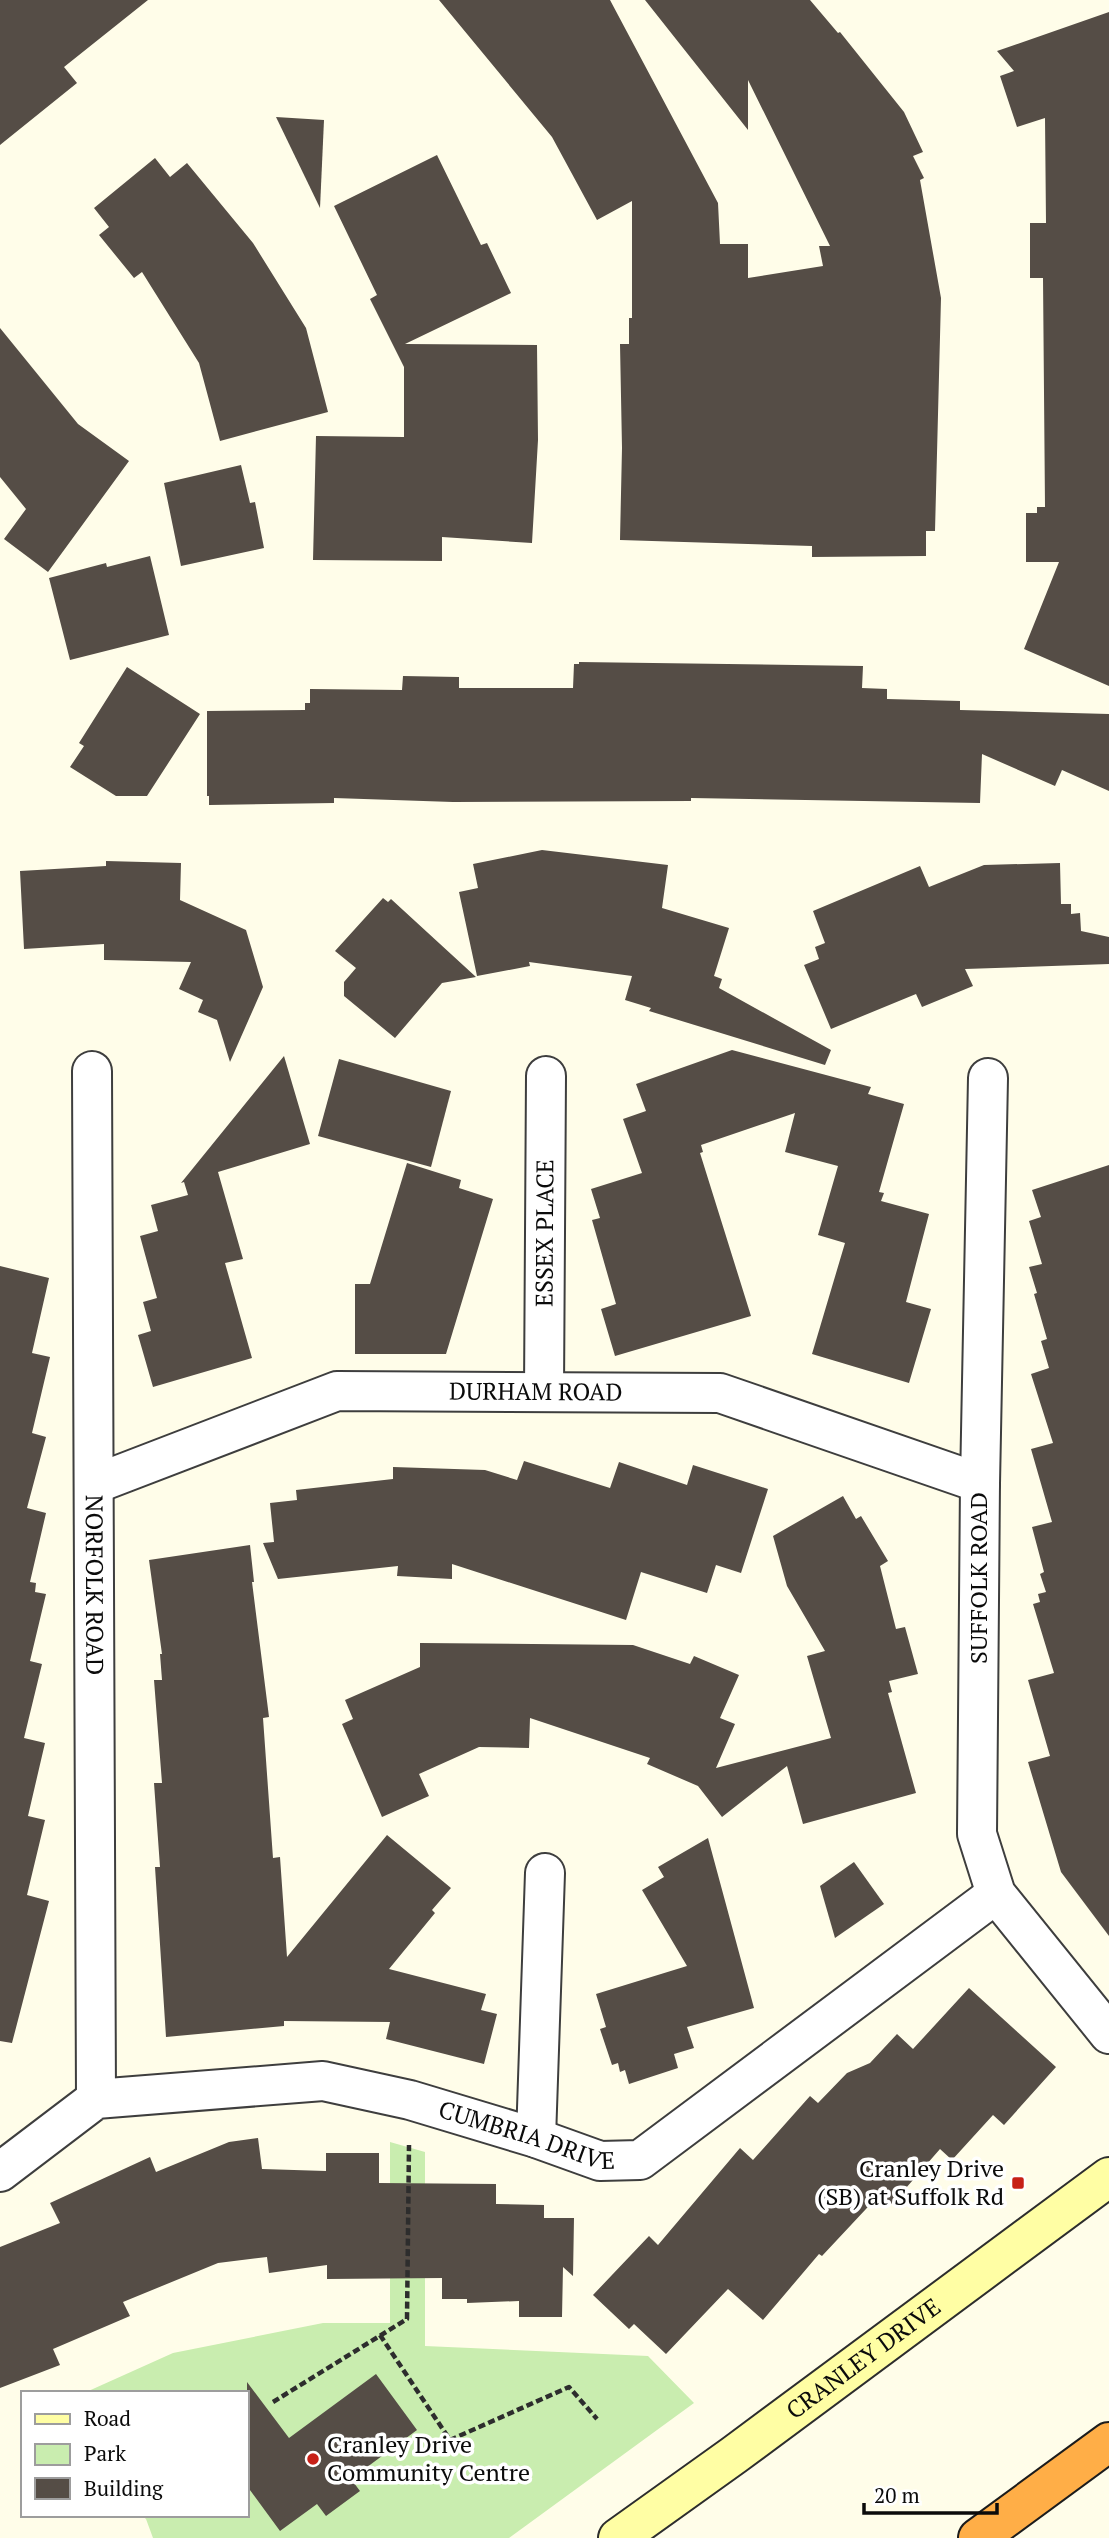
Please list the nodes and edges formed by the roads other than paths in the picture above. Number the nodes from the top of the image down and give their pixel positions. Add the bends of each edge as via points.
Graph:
1 (92, 1071) dead end
2 (547, 1076) dead end
3 (988, 1078) dead end
4 (544, 1391) junction
5 (980, 1483) junction
6 (95, 1484) junction
7 (545, 1873) dead end
8 (996, 1894) junction
9 (1109, 2034) edge
10 (96, 2099) junction
11 (536, 2138) junction
12 (0, 2172) edge
13 (1109, 2177) edge
14 (1109, 2442) edge
15 (618, 2538) edge
16 (978, 2538) edge

1 - 6 street, NORFOLK ROAD
2 - 4 street, ESSEX PLACE
3 - 5 street, SUFFOLK ROAD
4 - 5 street, DURHAM ROAD via 720,1393
4 - 6 street, DURHAM ROAD via 337,1391
5 - 8 street, SUFFOLK ROAD via 978,1834
6 - 10 street, NORFOLK ROAD
7 - 11 street
8 - 9 street, SUFFOLK ROAD
8 - 11 street, CUMBRIA DRIVE via 640,2160 600,2161
10 - 11 street, CUMBRIA DRIVE via 323,2081 410,2100
10 - 12 street
13 - 15 street, CRANLEY DRIVE
14 - 16 highway

